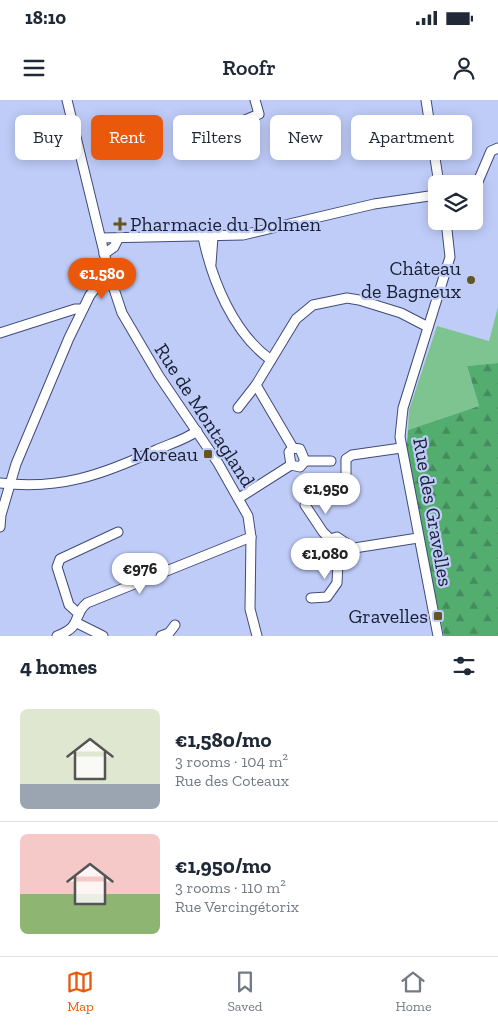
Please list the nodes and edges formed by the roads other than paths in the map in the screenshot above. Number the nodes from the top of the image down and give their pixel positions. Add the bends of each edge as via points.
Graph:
1 (67, 100) edge
2 (256, 100) edge
3 (426, 100) edge
4 (257, 115) edge
5 (498, 148) edge
6 (438, 175) edge
7 (481, 175) edge
8 (428, 196) edge
9 (447, 230) edge
10 (203, 237) junction
11 (213, 237) junction
12 (101, 238) junction
13 (118, 240) junction
14 (104, 254) junction
15 (211, 267) junction
16 (110, 277) junction
17 (83, 309) junction
18 (428, 327) junction
19 (0, 333) edge
20 (271, 360) junction
21 (256, 385) junction
22 (238, 408) dead end
23 (197, 431) junction
24 (293, 448) junction
25 (401, 448) junction
26 (305, 461) junction
27 (331, 461) dead end
28 (291, 465) junction
29 (5, 484) edge
30 (342, 497) dead end
31 (239, 498) junction
32 (305, 505) dead end
33 (1, 515) edge
34 (0, 527) edge
35 (118, 532) dead end
36 (251, 537) junction
37 (418, 538) junction
38 (330, 539) junction
39 (228, 547) junction
40 (348, 549) junction
41 (251, 550) junction
42 (338, 563) junction
43 (311, 598) dead end
44 (78, 618) junction
45 (176, 625) dead end
46 (58, 636) edge
47 (103, 636) edge
48 (160, 636) edge
49 (257, 636) edge
50 (437, 636) edge

1 - 12 street, Rue de Montagland
2 - 4 street
3 - 6 street
5 - 7 street via 491,151
8 - 11 street via 374,204 266,230
9 - 18 street, Rue des Gravelles via 450,257
10 - 11 street
10 - 13 street
10 - 15 street
11 - 15 street
12 - 13 street
12 - 14 street, Rue de Montagland
13 - 14 street
14 - 16 street, Rue de Montagland
15 - 20 street via 237,323
16 - 17 street via 98,285
16 - 23 street, Rue de Montagland via 131,332
17 - 19 street via 75,308
17 - 29 street
18 - 20 street via 383,306 347,298 333,300 304,310
18 - 25 street, Rue des Gravelles via 403,408
20 - 21 street
21 - 22 street
21 - 24 street
23 - 29 street via 105,472 69,482 36,486
23 - 31 street, Rue de Montagland
24 - 26 street via 300,449
24 - 28 street via 289,452
25 - 30 street via 352,455 346,459
25 - 37 street, Rue des Gravelles
26 - 27 street
26 - 28 street via 300,467
28 - 31 street
29 - 33 street
31 - 36 street, Rue de Montagland via 248,516
32 - 38 street
33 - 34 street
35 - 44 street via 60,559 57,567 69,605
36 - 39 street
36 - 41 street, Rue de Montagland
37 - 40 street
37 - 50 street, Rue des Gravelles
38 - 40 street via 342,539
38 - 42 street via 328,544
39 - 41 street
39 - 44 street via 87,603
40 - 42 street via 344,562
41 - 49 street, Rue de Montagland via 250,609
42 - 43 street via 337,583 327,597
44 - 46 street via 71,631
44 - 47 street
45 - 48 street via 169,633

